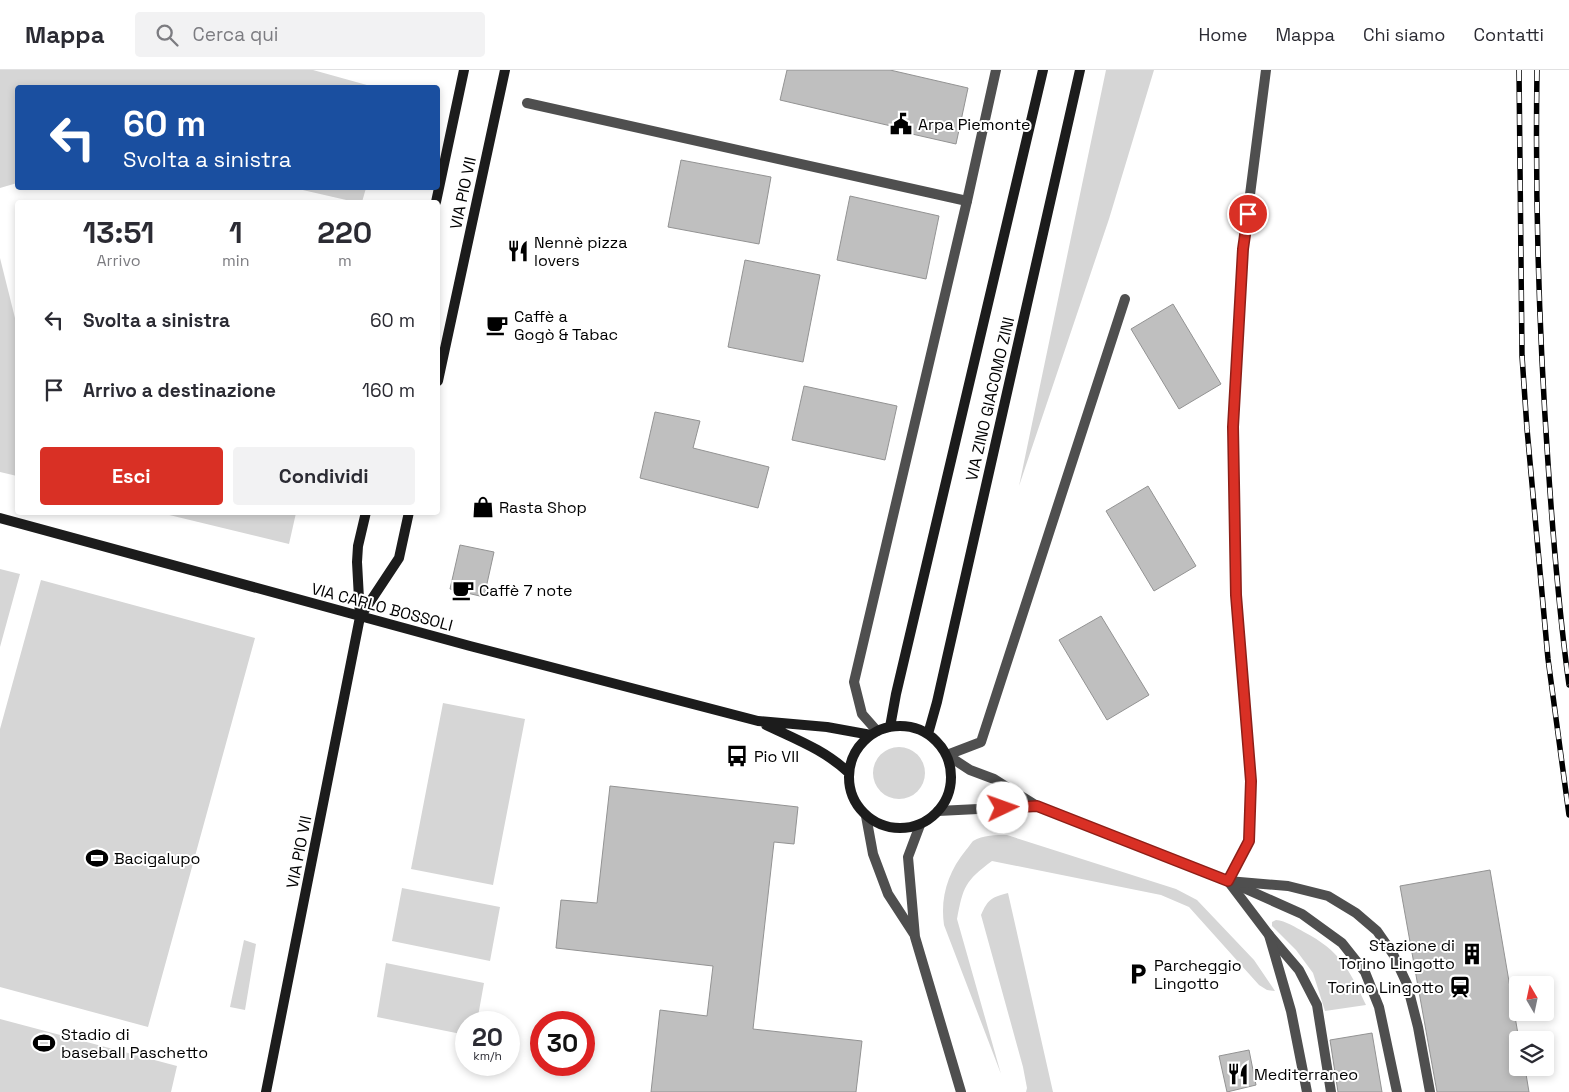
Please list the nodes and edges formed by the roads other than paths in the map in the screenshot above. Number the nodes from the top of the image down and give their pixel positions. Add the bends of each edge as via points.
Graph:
1 (464, 70) edge
2 (505, 70) edge
3 (996, 70) edge
4 (1043, 70) edge
5 (1080, 70) edge
6 (1266, 70) edge
7 (527, 103) dead end
8 (440, 183) edge
9 (967, 201) junction
10 (1125, 299) dead end
11 (440, 372) edge
12 (365, 515) edge
13 (408, 515) edge
14 (0, 518) edge
15 (360, 617) junction
16 (758, 721) junction
17 (890, 727) junction
18 (874, 733) junction
19 (928, 734) junction
20 (947, 755) junction
21 (849, 773) junction
22 (1037, 806) junction
23 (938, 811) junction
24 (866, 816) junction
25 (920, 825) junction
26 (1228, 881) junction
27 (1269, 935) junction
28 (915, 937) junction
29 (266, 1092) edge
30 (961, 1092) edge
31 (1307, 1092) edge
32 (1331, 1092) edge
33 (1397, 1092) edge
34 (1430, 1092) edge

1 - 8 street, VIA PIO VII
2 - 11 street, VIA PIO VII
3 - 9 street
4 - 17 street, VIA ZINO GIACOMO ZINI
5 - 19 street, VIA ZINO GIACOMO ZINI
6 - 26 street via 1243,249 1233,427 1236,595 1251,781 1249,841
7 - 9 street
9 - 18 street via 854,682 862,714
10 - 20 street via 981,742
12 - 15 street, VIA PIO VII via 358,554
13 - 15 street, VIA PIO VII via 399,558
14 - 15 street, VIA CARLO BOSSOLI
15 - 16 street, VIA CARLO BOSSOLI
15 - 29 street, VIA PIO VII
16 - 18 street, VIA CARLO BOSSOLI
16 - 21 street, VIA CARLO BOSSOLI via 821,751
17 - 18 street
17 - 19 street via 912,728
18 - 21 street via 858,747
19 - 20 street
20 - 22 street
20 - 23 street via 951,783 947,800
21 - 24 street via 856,804
22 - 23 street
22 - 26 street
23 - 25 street
24 - 25 street via 893,828
24 - 28 street via 873,854 888,894
25 - 28 street via 908,858
26 - 27 street
26 - 33 street via 1302,914 1342,943 1364,972 1380,1007
26 - 34 street via 1288,886 1328,896 1377,931 1393,954 1407,984
27 - 31 street via 1291,1011
27 - 32 street via 1299,970 1317,1005
28 - 30 street

